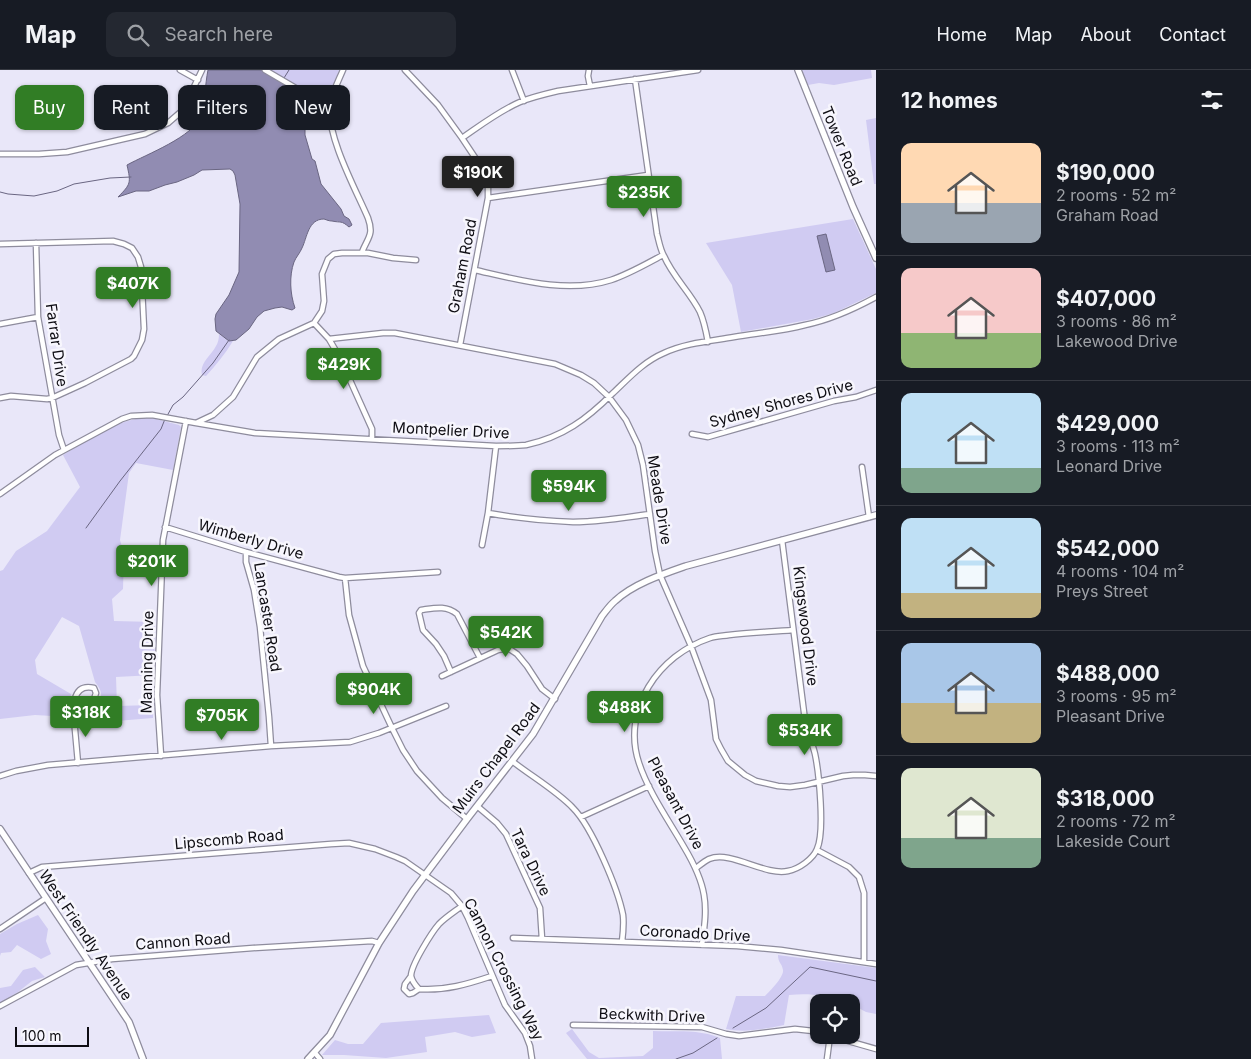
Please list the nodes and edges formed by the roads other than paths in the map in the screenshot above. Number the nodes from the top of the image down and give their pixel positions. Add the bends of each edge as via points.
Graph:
1 (180, 70) edge
2 (202, 70) edge
3 (265, 70) edge
4 (343, 70) edge
5 (405, 70) edge
6 (512, 70) edge
7 (590, 70) edge
8 (698, 70) edge
9 (798, 70) edge
10 (635, 79) junction
11 (198, 80) junction
12 (291, 85) edge
13 (336, 85) edge
14 (590, 86) junction
15 (524, 101) junction
16 (332, 130) edge
17 (462, 138) junction
18 (0, 154) edge
19 (648, 175) junction
20 (488, 198) junction
21 (36, 243) junction
22 (0, 244) edge
23 (362, 252) junction
24 (663, 255) junction
25 (876, 258) edge
26 (416, 260) dead end
27 (475, 270) junction
28 (876, 297) edge
29 (38, 317) junction
30 (314, 323) junction
31 (0, 324) edge
32 (329, 339) junction
33 (708, 342) junction
34 (460, 345) junction
35 (876, 390) edge
36 (609, 397) junction
37 (0, 398) edge
38 (52, 398) junction
39 (186, 421) junction
40 (196, 423) junction
41 (692, 434) dead end
42 (372, 439) junction
43 (496, 446) junction
44 (64, 450) junction
45 (862, 467) dead end
46 (0, 494) edge
47 (488, 513) junction
48 (650, 514) junction
49 (876, 515) edge
50 (869, 517) junction
51 (165, 527) junction
52 (782, 540) junction
53 (482, 545) dead end
54 (246, 552) junction
55 (438, 572) dead end
56 (660, 575) junction
57 (345, 578) junction
58 (793, 630) junction
59 (692, 646) junction
60 (480, 658) junction
61 (451, 672) junction
62 (442, 676) dead end
63 (554, 699) junction
64 (446, 706) dead end
65 (73, 710) junction
66 (392, 728) junction
67 (271, 746) junction
68 (161, 756) junction
69 (512, 761) junction
70 (78, 763) junction
71 (0, 776) edge
72 (876, 776) edge
73 (819, 783) junction
74 (649, 786) junction
75 (477, 806) junction
76 (581, 817) junction
77 (467, 819) junction
78 (0, 829) edge
79 (817, 850) junction
80 (696, 868) junction
81 (29, 873) junction
82 (424, 875) junction
83 (46, 898) junction
84 (462, 906) junction
85 (0, 929) edge
86 (512, 938) dead end
87 (542, 939) junction
88 (622, 942) junction
89 (379, 943) junction
90 (702, 945) junction
91 (864, 962) junction
92 (90, 964) junction
93 (876, 964) edge
94 (411, 976) junction
95 (492, 976) junction
96 (419, 989) junction
97 (0, 1006) edge
98 (573, 1025) dead end
99 (810, 1030) edge
100 (828, 1044) edge
101 (859, 1044) edge
102 (876, 1049) edge
103 (315, 1053) junction
104 (144, 1059) edge
105 (308, 1059) edge
106 (320, 1059) edge
107 (532, 1059) edge
108 (827, 1059) edge

1 - 11 street
2 - 11 street
3 - 12 street
4 - 13 street
5 - 17 street, Graham Road via 438,105
6 - 15 street
7 - 14 street
8 - 10 street
9 - 25 main road, Tower Road
10 - 14 street
10 - 19 street
11 - 18 street via 183,110 168,123 145,134 67,152
14 - 15 street
15 - 17 street
16 - 23 street via 371,226
17 - 20 street, Graham Road via 484,171
19 - 20 street
19 - 24 street via 656,234
20 - 27 street, Graham Road
21 - 22 street
21 - 29 street, Farrar Drive
21 - 38 street via 124,244 132,248 141,267 144,329 134,356
23 - 26 street
23 - 30 street via 334,254 328,258 322,274 322,311
24 - 27 street via 612,279 579,286 544,284
24 - 33 street via 700,313
27 - 34 street, Graham Road
28 - 33 street, Montpelier Drive via 841,314 806,325
29 - 31 street
29 - 38 street, Farrar Drive
30 - 32 street
30 - 40 street via 267,348 257,357 233,397 213,415
32 - 34 street, Meade Drive via 395,333
32 - 42 street via 368,418
33 - 36 street, Montpelier Drive via 677,348 650,360
34 - 36 street, Meade Drive via 555,364 581,375
35 - 41 street, Sydney Shores Drive via 708,437
36 - 43 street, Montpelier Drive via 564,432 526,444
36 - 48 street, Meade Drive via 626,420 638,446
37 - 38 street
38 - 44 street, Farrar Drive
39 - 40 street, Montpelier Drive
39 - 44 street, Montpelier Drive via 152,415 122,418
39 - 51 street, Manning Drive
40 - 42 street, Montpelier Drive via 255,433
42 - 43 street, Montpelier Drive
43 - 47 street
44 - 46 street, Montpelier Drive
45 - 50 street
47 - 48 street via 574,522
47 - 53 street
48 - 56 street, Meade Drive
49 - 50 main road, Muirs Chapel Road
50 - 52 main road, Muirs Chapel Road
51 - 54 street, Wimberly Drive
51 - 68 street, Manning Drive via 157,695
52 - 56 main road, Muirs Chapel Road
52 - 58 street, Kingswood Drive
54 - 57 street, Wimberly Drive
54 - 67 street, Lancaster Road via 260,627
55 - 57 street
56 - 59 street, Meade Drive
56 - 63 main road, Muirs Chapel Road via 615,600 602,616
57 - 66 street via 349,614 359,653
58 - 59 street, Pleasant Drive via 711,637
58 - 73 street, Kingswood Drive via 806,728
59 - 73 street, Meade Drive via 711,700 716,739 728,760 745,775 766,784 790,787
59 - 74 street, Pleasant Drive via 672,658 652,680 640,704 636,718 636,748
60 - 61 street
60 - 61 street via 457,614 451,609 421,610 423,630 444,656
60 - 63 street via 508,648 517,654
61 - 62 street
63 - 69 main road, Muirs Chapel Road
64 - 66 street
65 - 65 street via 79,692 92,686 96,693 94,699
65 - 70 street
66 - 67 street via 350,742
66 - 77 street via 417,771
67 - 68 street
68 - 70 street
69 - 75 main road, Muirs Chapel Road
69 - 76 street via 573,807
70 - 71 street via 30,768
72 - 73 street, Meade Drive via 848,775
73 - 79 street, Kingswood Drive via 822,831
74 - 76 street
74 - 80 street, Pleasant Drive
75 - 77 main road, Muirs Chapel Road
75 - 87 street, Tara Drive via 506,834 540,908
76 - 88 street via 602,857 620,903
77 - 82 main road, Muirs Chapel Road
78 - 81 main road, West Friendly Avenue
79 - 80 street via 802,865 788,871 768,870 726,858 709,859
79 - 91 street via 848,867 858,877 864,893
80 - 90 street, Pleasant Drive via 705,896
81 - 82 street, Lipscomb Road via 42,867 349,843 396,857
81 - 83 main road, West Friendly Avenue
82 - 84 street, Cannon Crossing Way via 451,893
82 - 89 main road, Muirs Chapel Road
83 - 85 street
83 - 92 main road, West Friendly Avenue
84 - 94 street via 440,923 426,941
84 - 95 street, Cannon Crossing Way
86 - 87 street, Coronado Drive
87 - 88 street, Coronado Drive
88 - 90 street, Coronado Drive
89 - 92 street, Cannon Road via 252,948 112,959
89 - 103 main road, Muirs Chapel Road via 330,1035
90 - 91 street, Coronado Drive via 781,950
91 - 93 street, Coronado Drive
92 - 97 street, Cannon Road via 76,965
92 - 104 main road, West Friendly Avenue via 129,1022
94 - 96 street
94 - 96 street via 404,989 409,994
95 - 96 street via 441,989
95 - 107 street, Cannon Crossing Way via 505,1005 526,1033
98 - 99 street, Beckwith Drive via 702,1027 739,1036
100 - 108 street
101 - 102 street
103 - 105 main road, Muirs Chapel Road
103 - 106 street

